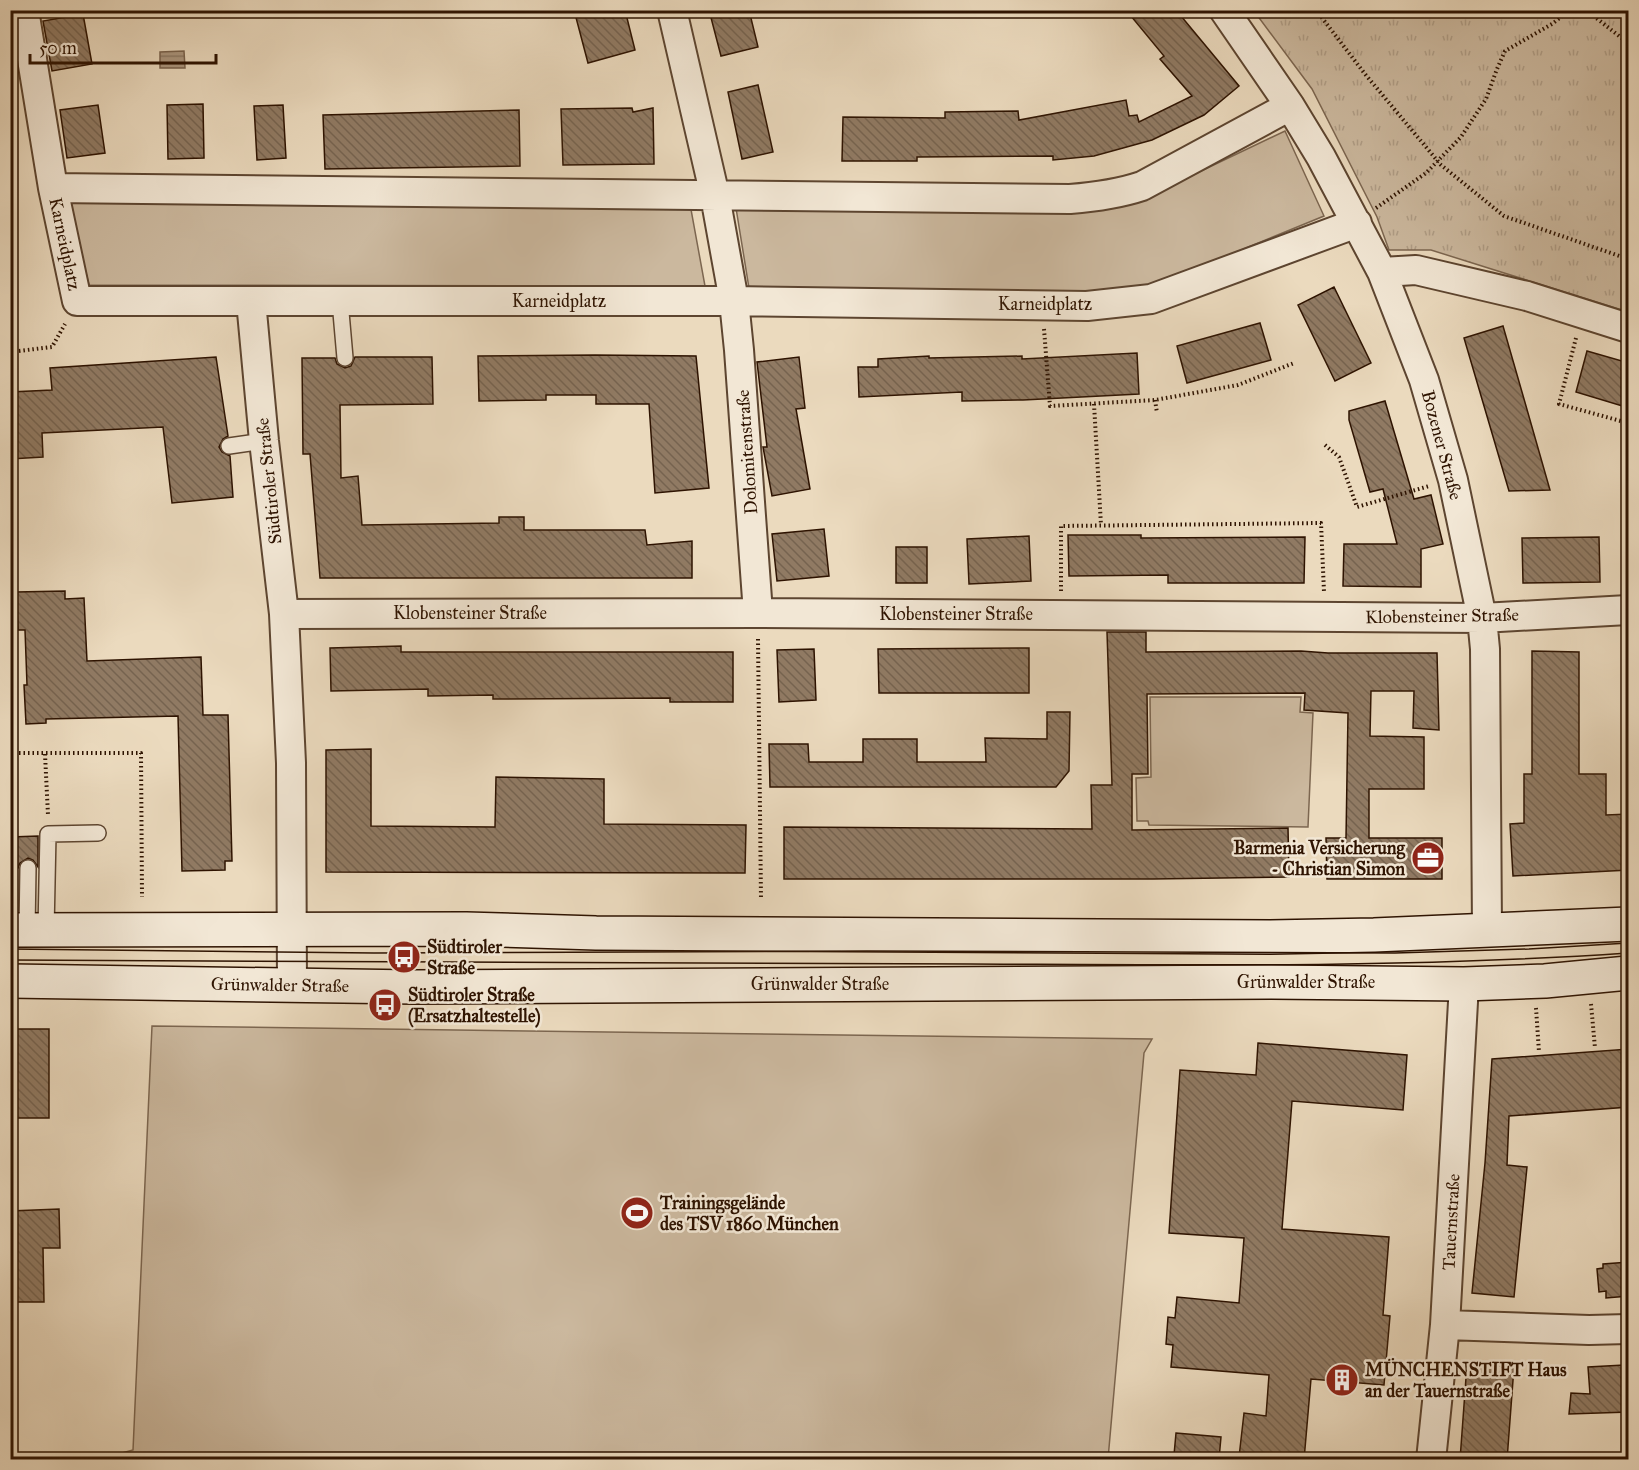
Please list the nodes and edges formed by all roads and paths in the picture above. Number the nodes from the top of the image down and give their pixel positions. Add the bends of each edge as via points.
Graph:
1 (24, 10) edge
2 (672, 10) edge
3 (1224, 10) edge
4 (1316, 10) edge
5 (1570, 10) edge
6 (1586, 10) edge
7 (1629, 43) edge
8 (1290, 106) junction
9 (1437, 161) junction
10 (53, 188) junction
11 (715, 196) junction
12 (1357, 223) junction
13 (1629, 259) edge
14 (1382, 272) junction
15 (77, 301) junction
16 (251, 301) junction
17 (340, 301) junction
18 (734, 301) junction
19 (1042, 305) junction
20 (1583, 314) junction
21 (1629, 328) edge
22 (10, 352) edge
23 (345, 357) dead end
24 (1294, 363) dead end
25 (1155, 400) junction
26 (1094, 404) junction
27 (1157, 414) dead end
28 (1629, 423) edge
29 (264, 441) junction
30 (1325, 445) dead end
31 (229, 446) dead end
32 (1430, 486) dead end
33 (1101, 525) junction
34 (1629, 610) edge
35 (758, 613) junction
36 (284, 614) junction
37 (1062, 615) junction
38 (1326, 617) junction
39 (1482, 618) junction
40 (10, 753) edge
41 (45, 754) junction
42 (98, 833) dead end
43 (48, 834) junction
44 (28, 868) dead end
45 (142, 897) dead end
46 (761, 900) dead end
47 (1629, 924) edge
48 (292, 929) junction
49 (1487, 929) junction
50 (28, 930) edge
51 (1629, 973) edge
52 (10, 981) edge
53 (1464, 984) junction
54 (292, 986) junction
55 (1591, 1002) dead end
56 (1535, 1006) dead end
57 (1595, 1048) dead end
58 (1539, 1052) dead end
59 (1445, 1325) junction
60 (1629, 1329) edge
61 (1431, 1460) edge

1 - 10 street
2 - 11 street, Dolomitenstraße
3 - 8 street, Bozener Straße
4 - 9 path
5 - 9 path via 1505,51 1486,99 1461,137
6 - 7 path
8 - 11 street, Karneidplatz via 1165,175 1119,194 1070,199
8 - 12 street, Bozener Straße
9 - 12 path
9 - 13 path via 1504,216
10 - 11 street, Karneidplatz
10 - 15 street, Karneidplatz
11 - 18 street, Dolomitenstraße
12 - 14 street, Bozener Straße
12 - 19 street, Karneidplatz via 1151,299 1087,306
14 - 20 street via 1416,270 1527,296
14 - 39 street, Bozener Straße via 1424,380 1453,480
15 - 16 street, Karneidplatz
15 - 22 path via 52,347
16 - 17 street, Karneidplatz
16 - 29 street, Südtiroler Straße
17 - 18 street, Karneidplatz
17 - 23 lane
18 - 19 street, Karneidplatz
18 - 35 street, Dolomitenstraße
19 - 26 path via 1050,406
20 - 21 street
20 - 28 path via 1559,404
24 - 25 path via 1238,385
25 - 26 path
25 - 27 path
26 - 33 path
29 - 31 lane
29 - 36 street, Südtiroler Straße
30 - 32 path via 1339,457 1357,507
33 - 37 path via 1061,526
33 - 38 path via 1322,523
34 - 39 street, Klobensteiner Straße
35 - 36 street, Klobensteiner Straße
35 - 37 street, Klobensteiner Straße
35 - 46 path
36 - 48 street, Südtiroler Straße via 291,763
37 - 38 street, Klobensteiner Straße
38 - 39 street, Klobensteiner Straße
39 - 49 street, Bozener Straße
40 - 41 path
41 - 43 path
41 - 45 path via 141,753
42 - 43 lane
43 - 50 lane
44 - 50 lane
47 - 49 main road
48 - 49 main road via 1259,937
48 - 50 main road
48 - 54 street, Südtiroler Straße
51 - 53 main road, Grünwalder Straße
52 - 54 main road, Grünwalder Straße
53 - 54 main road, Grünwalder Straße
53 - 59 street, Tauernstraße
55 - 57 path
56 - 58 path
59 - 60 street
59 - 61 street, Tauernstraße

